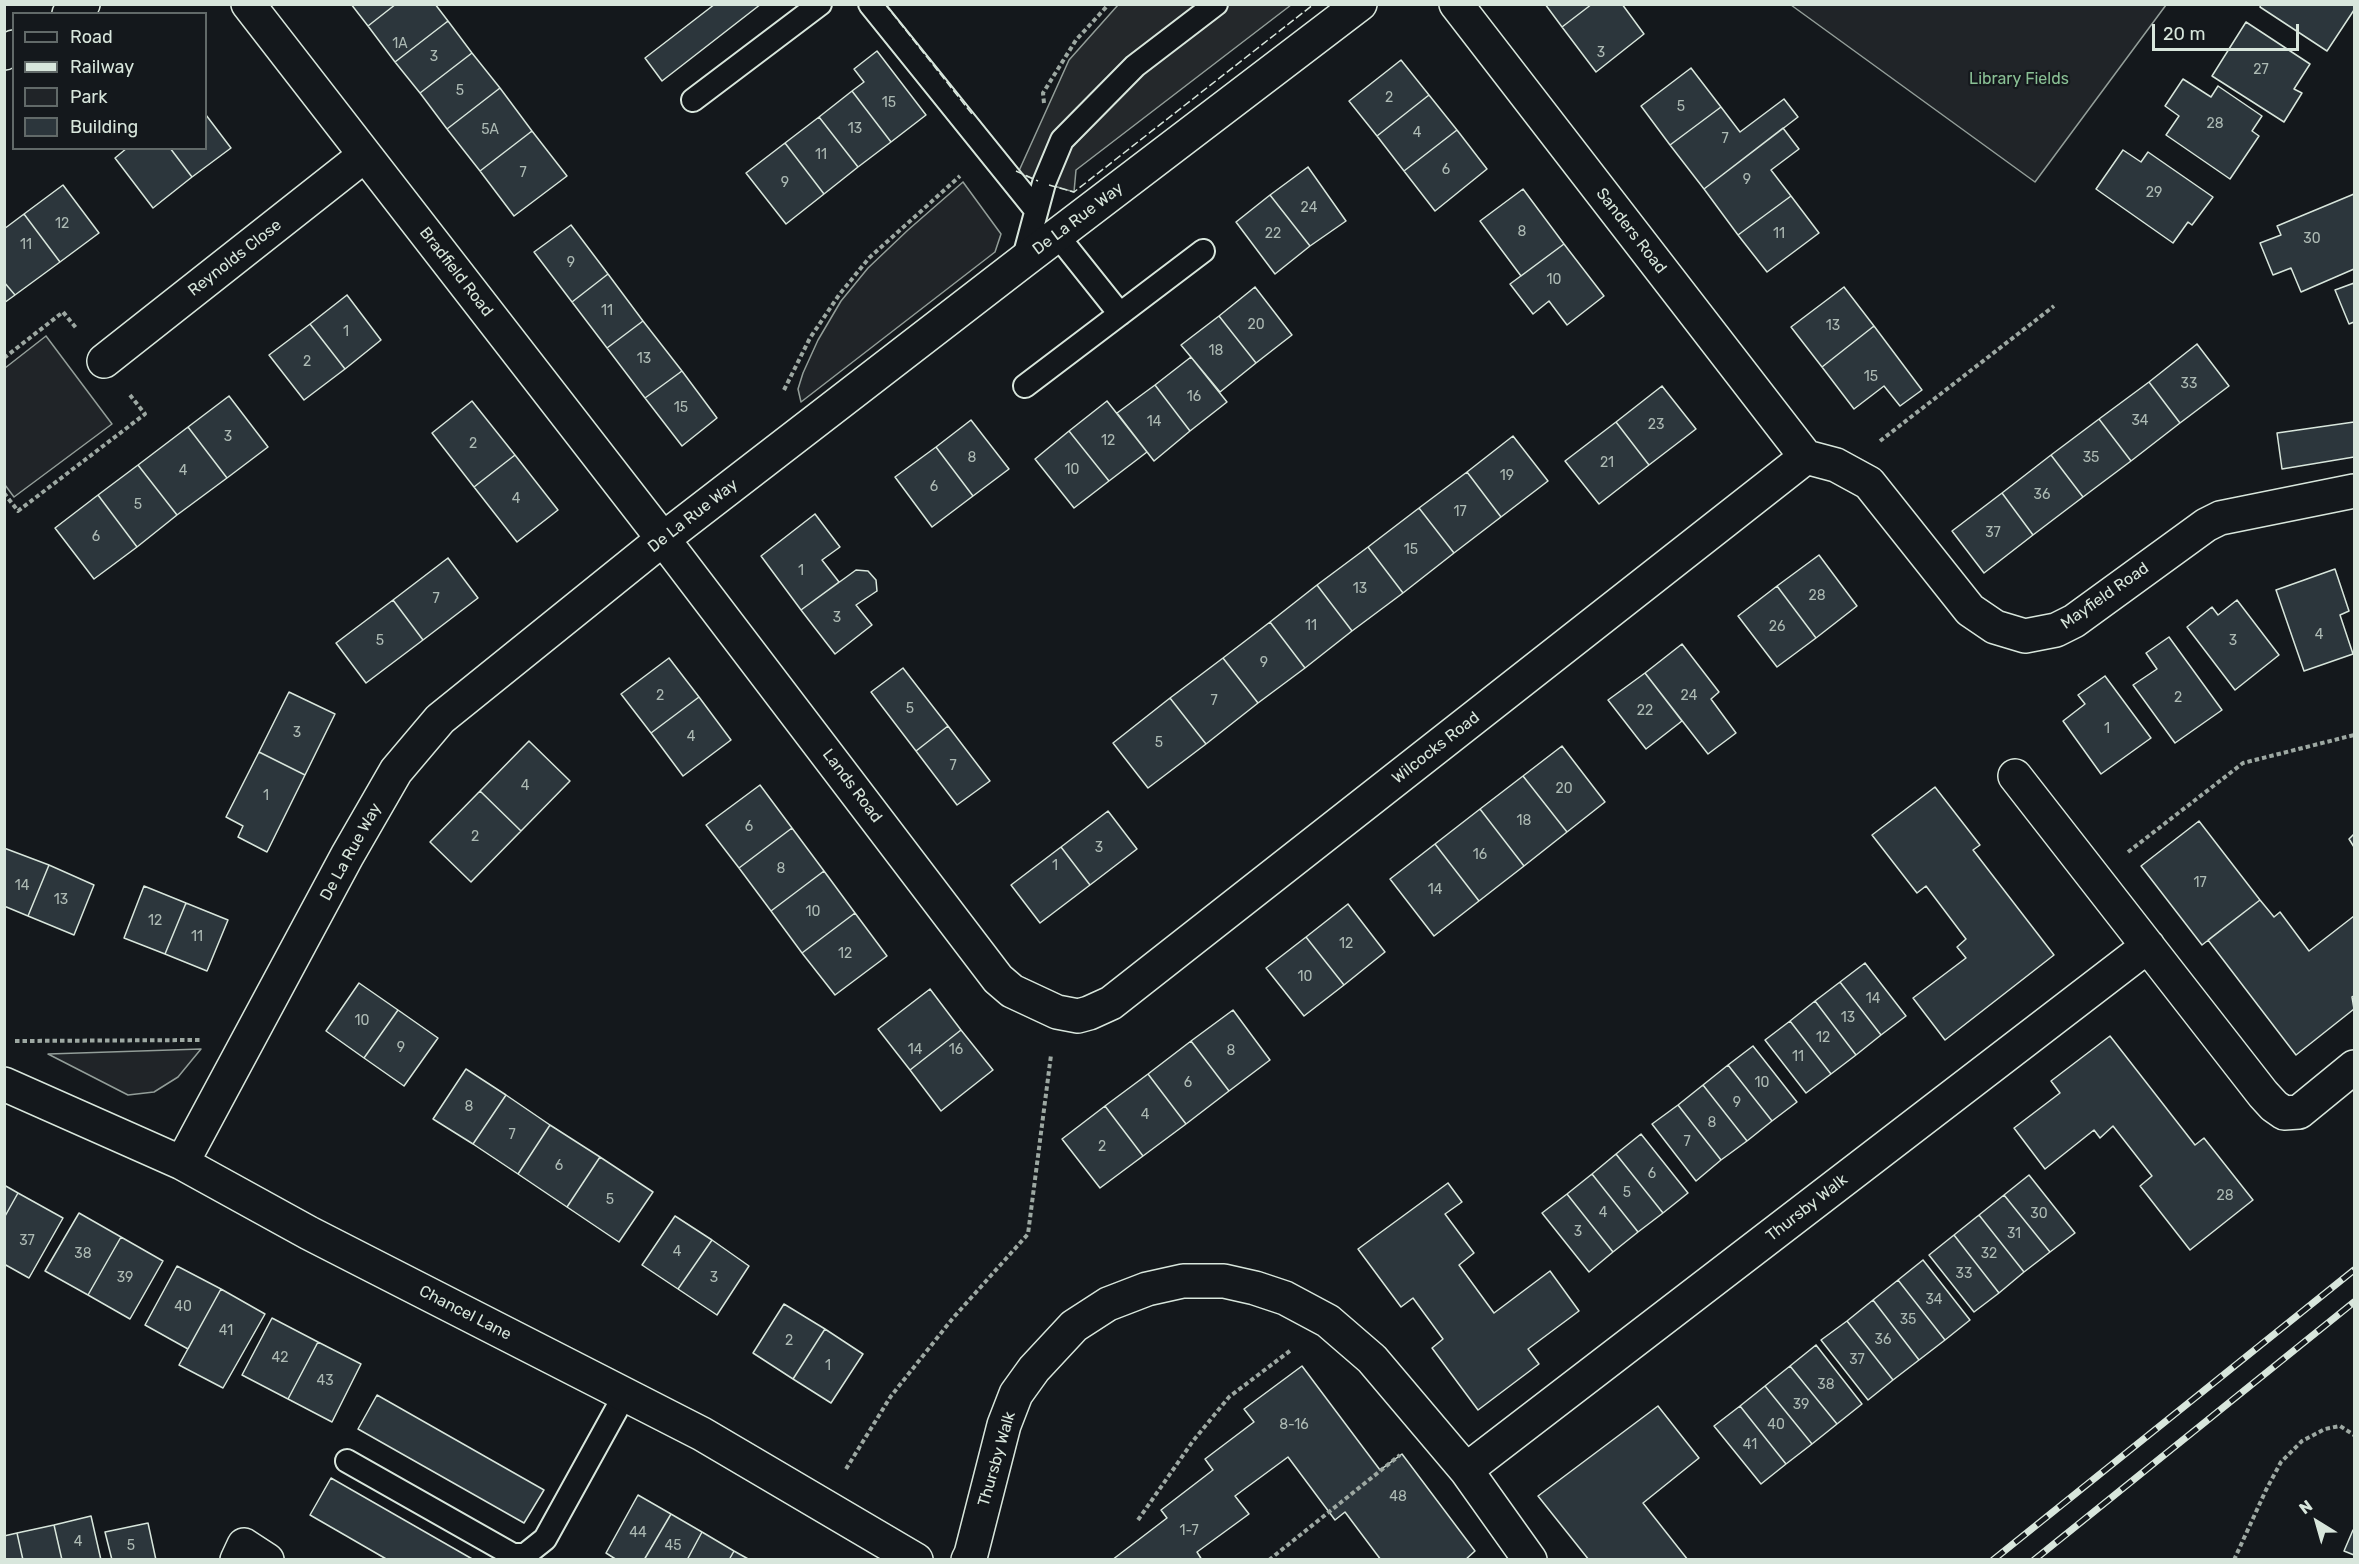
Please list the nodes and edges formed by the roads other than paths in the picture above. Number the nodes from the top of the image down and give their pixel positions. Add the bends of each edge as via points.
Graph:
1 (248, 4) edge
2 (820, 4) edge
3 (870, 4) edge
4 (1216, 4) edge
5 (1360, 4) edge
6 (1456, 4) edge
7 (693, 100) dead end
8 (365, 154) junction
9 (1036, 210) junction
10 (1057, 235) junction
11 (1203, 251) dead end
12 (1023, 261) junction
13 (1120, 314) junction
14 (104, 361) road end
15 (1025, 386) dead end
16 (1806, 457) junction
17 (2355, 491) edge
18 (663, 539) junction
19 (2015, 776) dead end
20 (2148, 946) junction
21 (1057, 1012) joint
22 (2355, 1067) edge
23 (4, 1084) edge
24 (182, 1163) junction
25 (624, 1396) junction
26 (347, 1461) dead end
27 (1466, 1470) junction
28 (237, 1560) edge
29 (267, 1560) edge
30 (916, 1560) edge
31 (968, 1560) edge
32 (1530, 1560) edge

1 - 8 street, Bradfield Road
2 - 7 lane
3 - 9 lane
4 - 9 lane via 1135,66 1062,140
5 - 10 street, De La Rue Way
6 - 16 street, Sanders Road
8 - 14 street, Reynolds Close
8 - 18 street, Bradfield Road
9 - 12 lane
10 - 12 street, De La Rue Way
10 - 13 lane
11 - 13 lane
12 - 18 street, De La Rue Way
13 - 15 lane
16 - 17 street, Mayfield Road via 1845,469 1878,491 1970,610 1995,627 2025,636 2056,630 2074,621 2220,518
16 - 21 street, Wilcocks Road via 1111,1003 1078,1016
18 - 21 street, Lands Road via 998,979 1012,991
18 - 24 street, De La Rue Way via 480,684 440,719 408,755 347,856
19 - 20 street
20 - 22 street via 2263,1094 2284,1113 2299,1112
20 - 27 street, Thursby Walk
23 - 24 street, Chancel Lane
24 - 25 street, Chancel Lane
25 - 26 lane via 545,1539 525,1555 513,1554
25 - 30 street, Chancel Lane via 702,1434
27 - 31 street, Thursby Walk via 1372,1359 1328,1321 1286,1298 1255,1288 1224,1281 1183,1281 1108,1304 1074,1326 1034,1369 1016,1394 1004,1425
27 - 32 street, Thursby Walk
28 - 29 street via 244,1545

